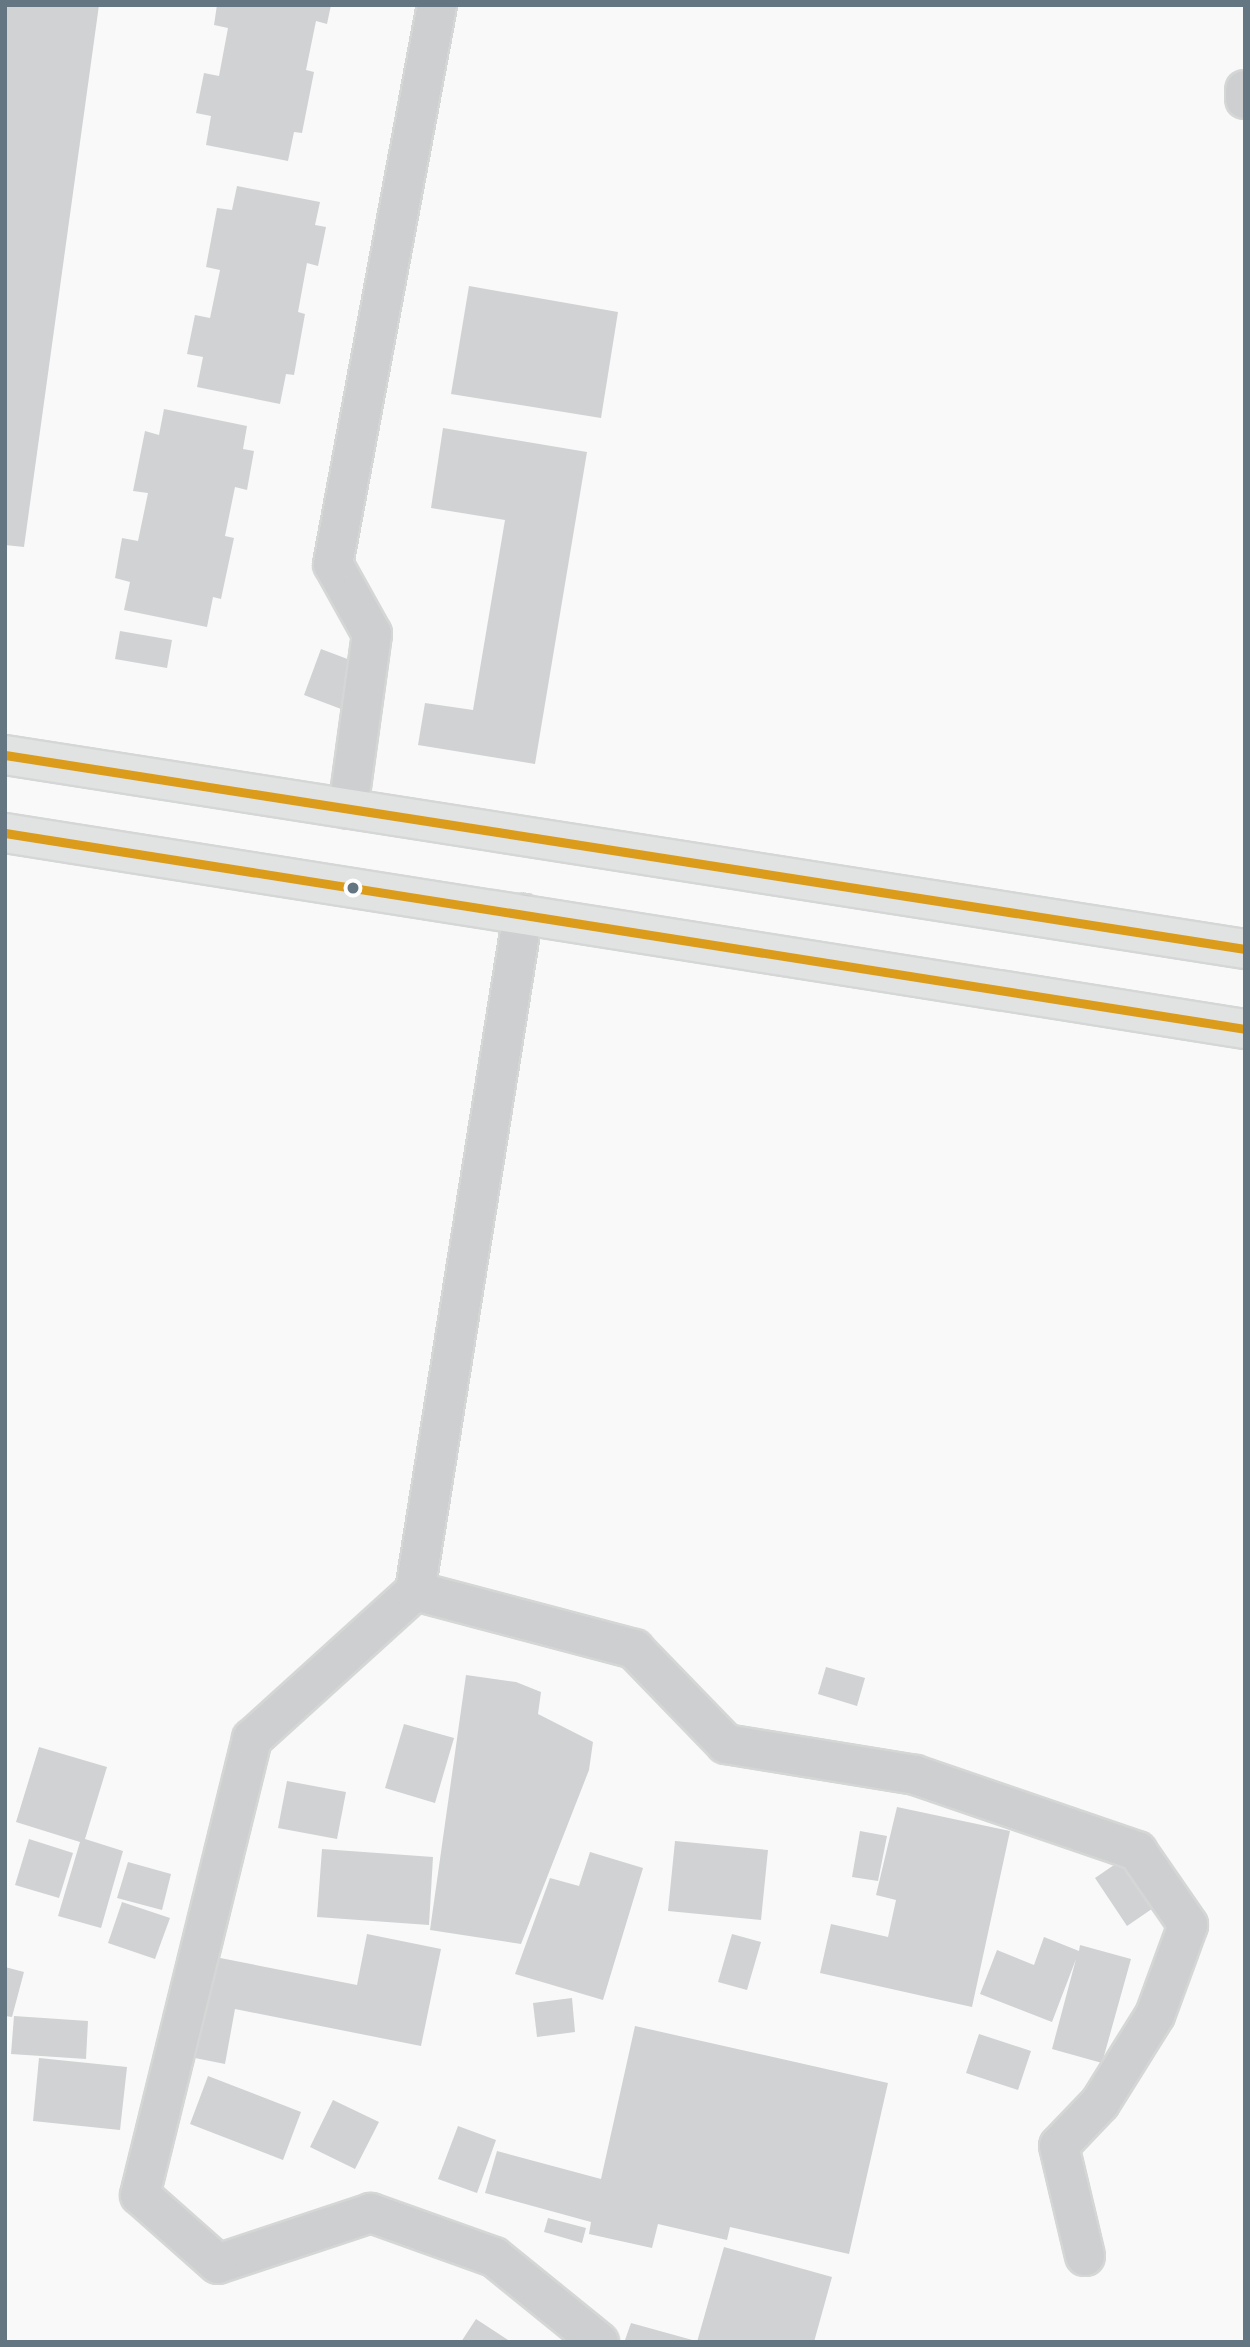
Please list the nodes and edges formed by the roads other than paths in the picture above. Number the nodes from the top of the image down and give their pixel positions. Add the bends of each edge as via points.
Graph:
1 (437, 5) edge
2 (1245, 90) edge
3 (1245, 99) edge
4 (5, 755) edge
5 (348, 808) junction
6 (5, 833) edge
7 (523, 914) junction
8 (1245, 949) edge
9 (1245, 1029) edge
10 (415, 1591) junction
11 (1085, 2256) dead end
12 (599, 2342) edge

1 - 5 street via 333,564 372,634
2 - 3 street
4 - 5 highway
5 - 8 highway
6 - 7 highway
7 - 9 highway
7 - 10 street
10 - 11 street via 634,1649 726,1744 915,1775 1137,1851 1188,1925 1155,2015 1100,2102 1059,2146
10 - 12 street via 252,1739 140,2195 218,2264 371,2213 494,2257

